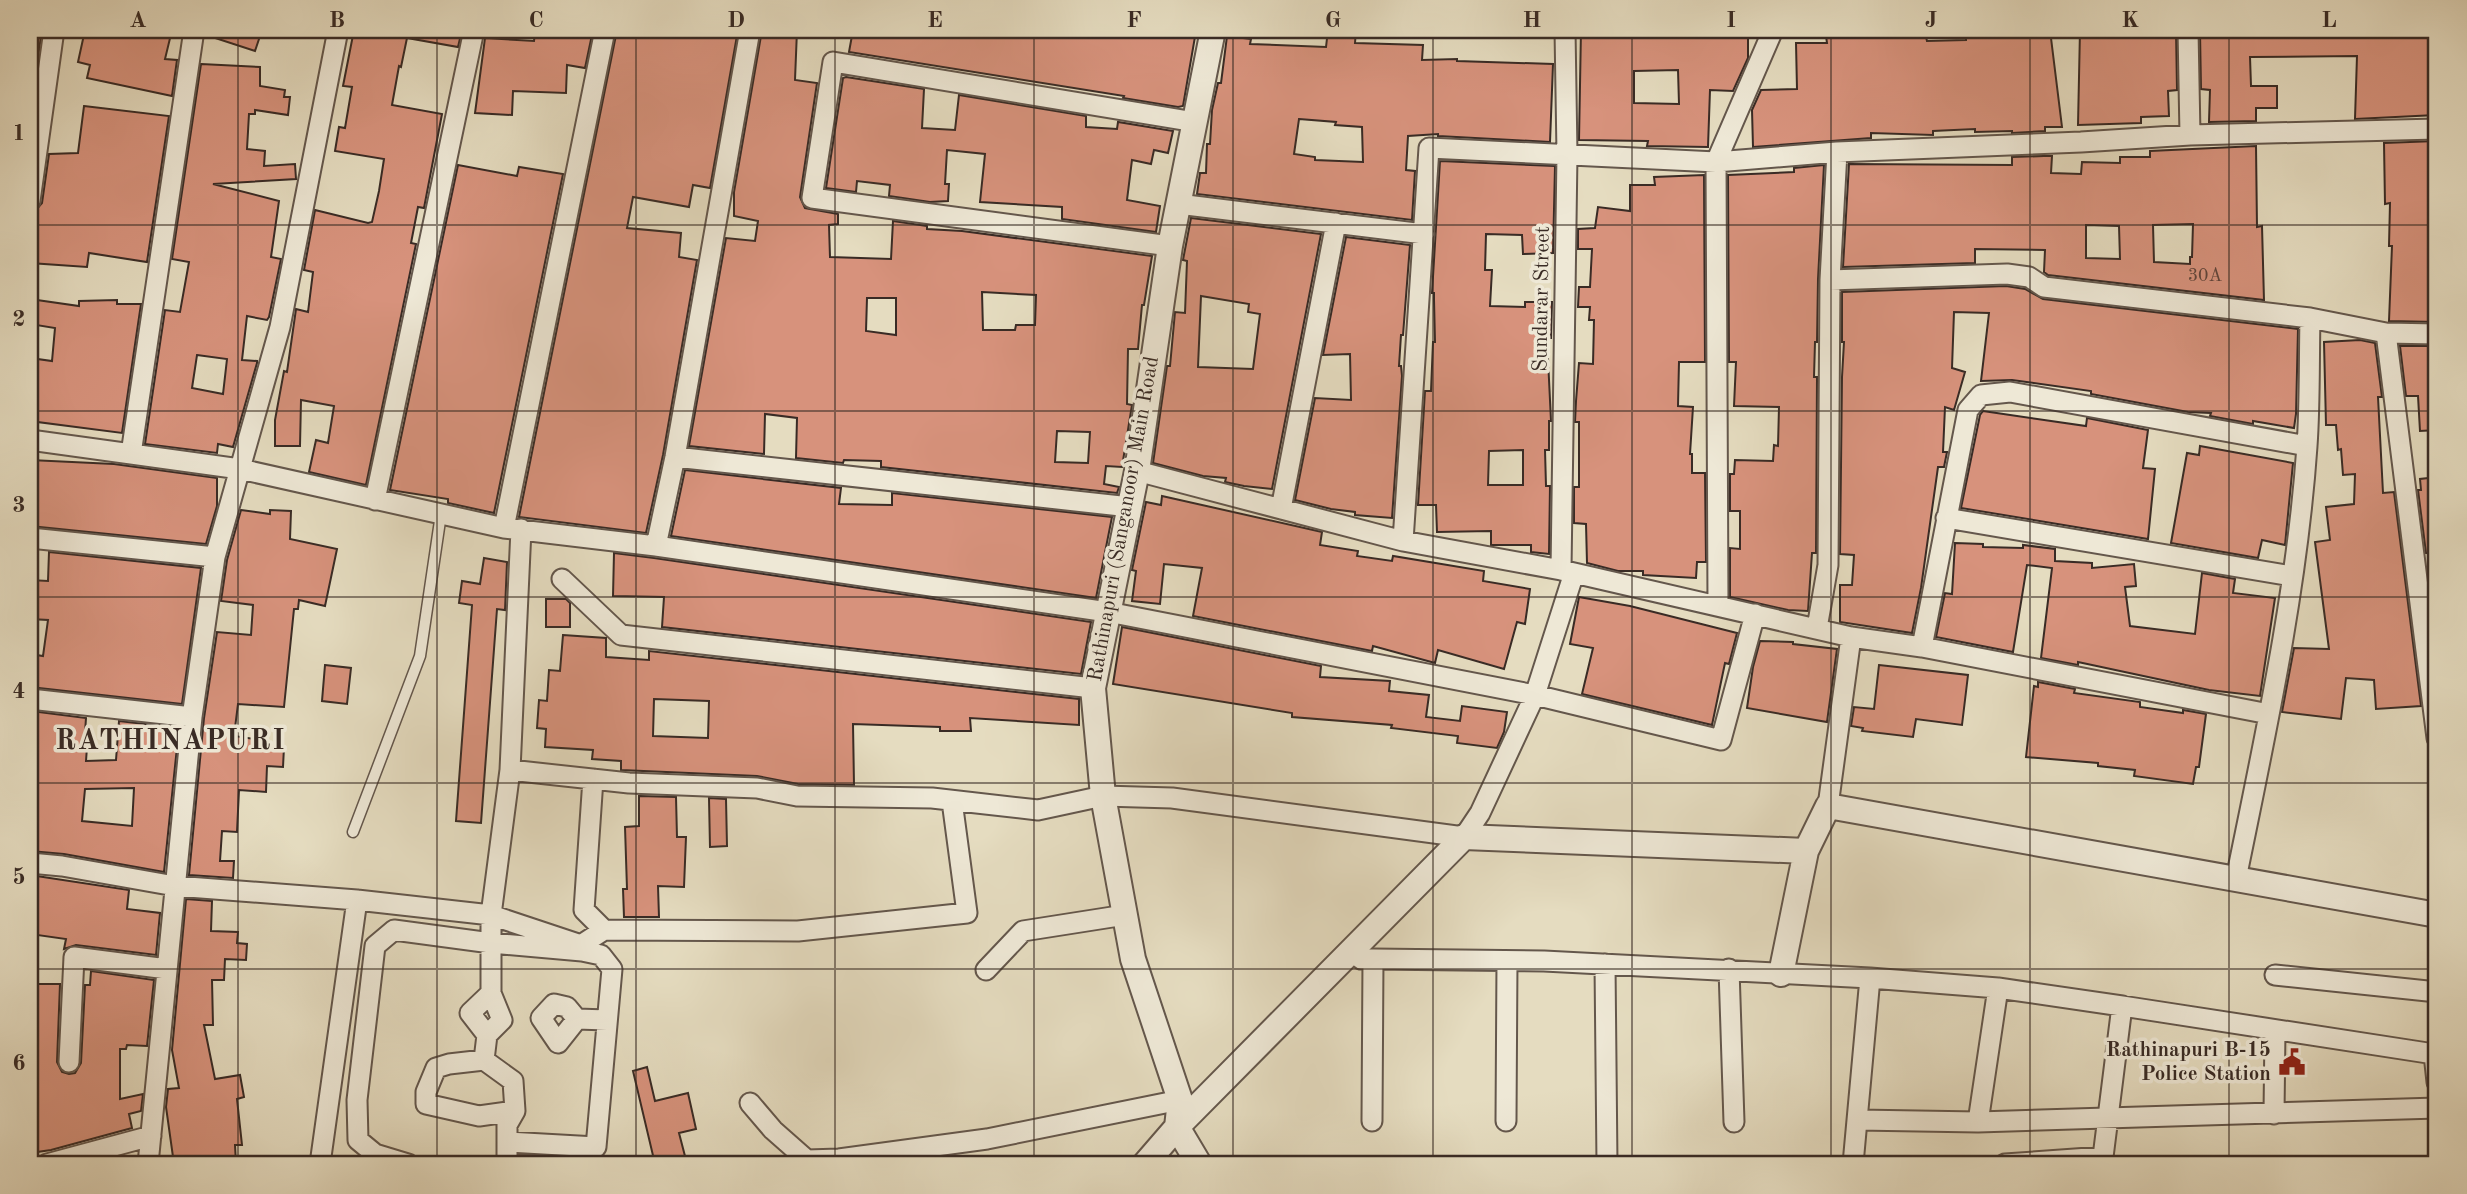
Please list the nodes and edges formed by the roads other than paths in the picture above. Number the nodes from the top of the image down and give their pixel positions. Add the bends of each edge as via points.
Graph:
1 (54, 30) edge
2 (194, 30) edge
3 (338, 30) edge
4 (474, 30) edge
5 (605, 30) edge
6 (750, 30) edge
7 (1213, 30) edge
8 (1565, 30) edge
9 (1773, 30) edge
10 (2188, 30) edge
11 (1195, 121) junction
12 (2437, 129) edge
13 (2190, 135) junction
14 (1836, 152) junction
15 (1567, 154) junction
16 (1716, 162) junction
17 (30, 201) edge
18 (1178, 204) junction
19 (1336, 223) junction
20 (1424, 234) junction
21 (1170, 246) junction
22 (1830, 280) junction
23 (2310, 318) junction
24 (2386, 333) junction
25 (2437, 334) edge
26 (30, 440) edge
27 (2307, 446) junction
28 (131, 454) junction
29 (675, 457) junction
30 (240, 469) junction
31 (1136, 471) junction
32 (375, 500) junction
33 (1130, 507) junction
34 (1281, 509) junction
35 (441, 513) junction
36 (1946, 518) junction
37 (513, 528) junction
38 (30, 538) edge
39 (1403, 541) junction
40 (656, 546) junction
41 (215, 557) junction
42 (1568, 571) junction
43 (2292, 576) junction
44 (562, 579) dead end
45 (1718, 605) junction
46 (1108, 612) junction
47 (1755, 614) junction
48 (1816, 628) junction
49 (1851, 637) junction
50 (1922, 647) junction
51 (2433, 658) edge
52 (1093, 688) junction
53 (1535, 695) junction
54 (30, 699) edge
55 (2269, 714) junction
56 (192, 717) junction
57 (2437, 738) edge
58 (510, 770) junction
59 (593, 779) junction
60 (1103, 796) junction
61 (951, 801) junction
62 (1828, 806) junction
63 (353, 832) dead end
64 (1464, 837) junction
65 (1806, 851) junction
66 (30, 863) edge
67 (2236, 878) junction
68 (175, 886) junction
69 (357, 900) junction
70 (491, 915) junction
71 (1125, 915) junction
72 (2437, 918) edge
73 (604, 930) junction
74 (491, 943) junction
75 (1344, 958) junction
76 (1373, 959) junction
77 (1507, 961) junction
78 (1605, 964) junction
79 (167, 969) junction
80 (1728, 969) junction
81 (986, 970) dead end
82 (1781, 974) junction
83 (2275, 975) dead end
84 (1870, 978) junction
85 (1998, 988) junction
86 (2437, 992) edge
87 (2122, 1006) junction
88 (578, 1019) dead end
89 (607, 1020) junction
90 (2275, 1030) junction
91 (2435, 1052) edge
92 (484, 1060) junction
93 (69, 1062) dead end
94 (2437, 1082) edge
95 (1180, 1100) junction
96 (750, 1103) dead end
97 (2437, 1108) edge
98 (515, 1111) junction
99 (2274, 1114) junction
100 (2108, 1118) junction
101 (1858, 1120) junction
102 (1371, 1121) dead end
103 (1506, 1121) dead end
104 (1734, 1122) dead end
105 (1978, 1122) junction
106 (1181, 1134) junction
107 (150, 1136) junction
108 (506, 1142) junction
109 (1150, 1158) edge
110 (803, 1162) edge
111 (47, 1164) edge
112 (148, 1164) edge
113 (320, 1164) edge
114 (408, 1164) edge
115 (506, 1164) edge
116 (1199, 1164) edge
117 (1607, 1164) edge
118 (1853, 1164) edge
119 (2004, 1164) edge

1 - 17 street
2 - 28 street
3 - 30 street via 280,327
4 - 32 street
5 - 37 street
6 - 29 street
7 - 11 street, Rathinapuri (Sanganoor) Main Road
8 - 15 street, Sundarar Street
9 - 16 street
10 - 13 street
11 - 18 street, Rathinapuri (Sanganoor) Main Road
11 - 21 street via 833,62 812,198
12 - 13 street
13 - 14 street
14 - 16 street
14 - 22 street
15 - 16 street
15 - 20 street via 1429,148
15 - 42 street, Sundarar Street
16 - 45 street
18 - 19 street
18 - 21 street, Rathinapuri (Sanganoor) Main Road
19 - 20 street
19 - 34 street
20 - 39 street
21 - 31 street, Rathinapuri (Sanganoor) Main Road
22 - 23 street via 2007,274 2029,277 2044,287
22 - 48 street via 1828,565
23 - 24 street
23 - 27 street
24 - 25 street
24 - 51 street
26 - 28 street
27 - 36 street via 2010,393 1981,395 1968,410
27 - 43 street
28 - 30 street
29 - 33 street
29 - 40 street
30 - 32 street
30 - 41 street
31 - 33 street, Rathinapuri (Sanganoor) Main Road
31 - 34 street
32 - 35 street
33 - 46 street, Rathinapuri (Sanganoor) Main Road
34 - 39 street
35 - 37 street
35 - 63 lane via 420,656
36 - 43 street
36 - 50 street
37 - 40 street
37 - 58 street
38 - 41 street
39 - 42 street
40 - 46 street
41 - 56 street
42 - 45 street
42 - 53 street, Sundarar Street
43 - 55 street
44 - 52 street via 621,635
45 - 47 street
46 - 52 street, Rathinapuri (Sanganoor) Main Road
46 - 53 street
47 - 48 street
47 - 53 street via 1721,740
48 - 49 street
49 - 50 street
49 - 62 street
50 - 55 street
51 - 57 street
52 - 60 street, Rathinapuri (Sanganoor) Main Road
53 - 64 street, Sundarar Street via 1480,813
54 - 56 street
55 - 67 street
56 - 68 street
58 - 59 street
58 - 70 street
59 - 61 street via 757,788 797,796
59 - 73 street via 584,910
60 - 61 street via 1038,810
60 - 64 street via 1172,798
60 - 71 street, Rathinapuri (Sanganoor) Main Road
61 - 73 street via 967,913 798,931
62 - 65 street
62 - 67 street
64 - 65 street
64 - 75 street
65 - 82 street
66 - 68 street
67 - 72 street
68 - 69 street
68 - 79 street
69 - 70 street
69 - 113 street
70 - 73 street via 581,945
70 - 74 street
71 - 81 street via 1023,931
71 - 95 street, Rathinapuri (Sanganoor) Main Road via 1133,959
74 - 89 street via 601,956 612,969
74 - 92 street via 491,993 502,1020 487,1035
74 - 114 street via 394,930 375,946 357,1100 358,1140 375,1154
75 - 76 street
75 - 106 street
76 - 77 street
76 - 102 street
77 - 78 street
77 - 103 street
78 - 80 street
78 - 117 street
79 - 93 street via 75,957
79 - 107 street
80 - 82 street
80 - 104 street
82 - 84 street
83 - 86 street
84 - 85 street
84 - 101 street
85 - 87 street
85 - 105 street
87 - 90 street
87 - 100 street
88 - 89 street
89 - 108 street via 596,1147
90 - 91 street
90 - 99 street
91 - 94 street
92 - 98 street via 513,1081
92 - 98 street via 436,1068 426,1104 479,1116
95 - 106 street, Rathinapuri (Sanganoor) Main Road
95 - 110 street via 987,1139
96 - 110 street
97 - 99 street
98 - 108 street via 507,1125
99 - 100 street
100 - 105 street
100 - 119 street via 2103,1157
101 - 105 street
101 - 118 street
106 - 109 street
106 - 116 street
107 - 111 street
107 - 112 street
108 - 115 street

